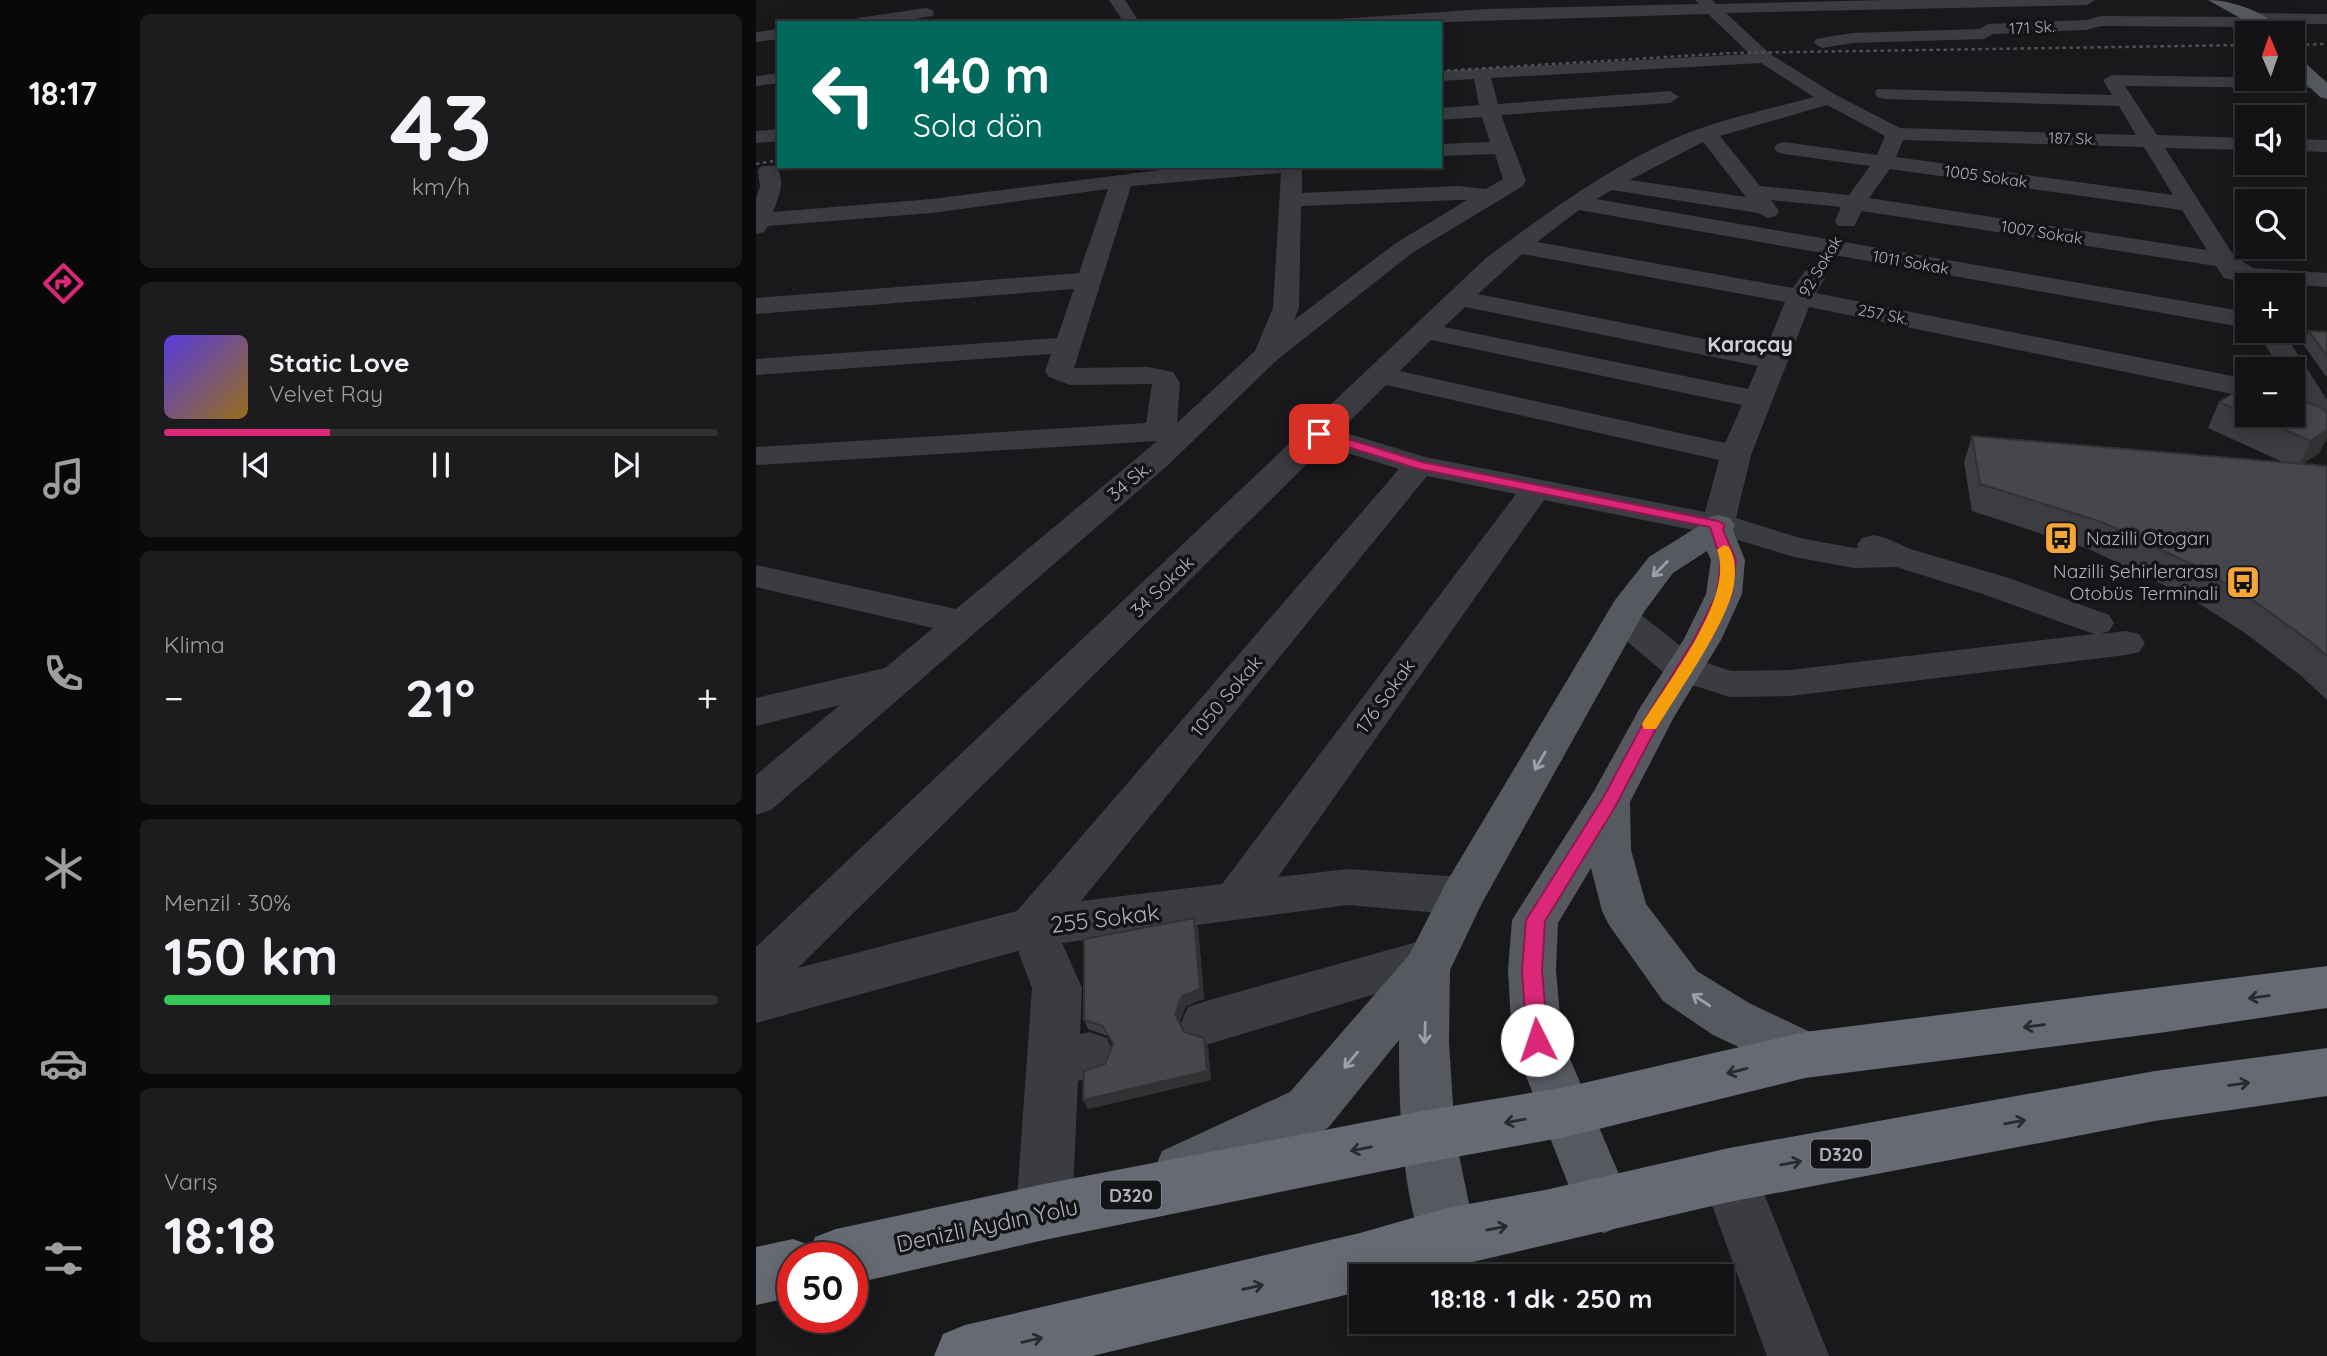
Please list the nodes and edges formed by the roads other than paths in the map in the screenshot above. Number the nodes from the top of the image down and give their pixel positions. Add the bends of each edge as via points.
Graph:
1 (1117, 0) edge
2 (2066, 0) edge
3 (2087, 0) edge
4 (2216, 0) edge
5 (1967, 1) edge
6 (1825, 3) edge
7 (1706, 4) edge
8 (926, 12) edge
9 (1487, 15) edge
10 (2327, 19) edge
11 (2246, 20) junction
12 (870, 21) edge
13 (1131, 21) edge
14 (1368, 21) edge
15 (2101, 21) junction
16 (2250, 21) edge
17 (777, 34) edge
18 (756, 37) edge
19 (1852, 38) junction
20 (1822, 43) dead end
21 (1727, 46) dead end
22 (1764, 58) junction
23 (2305, 60) edge
24 (1442, 63) edge
25 (1475, 63) junction
26 (1599, 68) junction
27 (2305, 69) edge
28 (1442, 75) edge
29 (777, 78) edge
30 (756, 81) edge
31 (2324, 82) edge
32 (1884, 93) dead end
33 (1670, 97) dead end
34 (1829, 99) junction
35 (2124, 101) junction
36 (1606, 102) junction
37 (1490, 110) junction
38 (1442, 114) edge
39 (1707, 133) junction
40 (1896, 134) junction
41 (777, 135) edge
42 (756, 137) edge
43 (2147, 140) junction
44 (2235, 144) edge
45 (2305, 145) edge
46 (2327, 146) edge
47 (1503, 148) junction
48 (1784, 148) dead end
49 (1442, 150) edge
50 (1884, 162) junction
51 (770, 163) edge
52 (1269, 168) edge
53 (1292, 168) edge
54 (1122, 181) junction
55 (1608, 183) junction
56 (1503, 189) junction
57 (1759, 199) junction
58 (1289, 200) junction
59 (1575, 202) junction
60 (1856, 202) junction
61 (2189, 204) junction
62 (758, 223) edge
63 (1793, 242) junction
64 (1518, 246) junction
65 (1832, 248) junction
66 (2224, 260) junction
67 (2235, 277) edge
68 (2327, 279) edge
69 (1089, 280) junction
70 (1800, 297) junction
71 (1460, 298) junction
72 (756, 306) edge
73 (2235, 318) edge
74 (1424, 331) junction
75 (2278, 343) edge
76 (1067, 345) junction
77 (1267, 354) junction
78 (1774, 361) junction
79 (756, 367) edge
80 (1380, 375) junction
81 (2235, 386) edge
82 (2313, 398) edge
83 (1758, 400) junction
84 (1172, 431) junction
85 (1319, 434) junction
86 (1736, 455) junction
87 (756, 456) edge
88 (1419, 465) junction
89 (1535, 490) junction
90 (1723, 528) junction
91 (756, 576) edge
92 (1622, 618) junction
93 (963, 623) junction
94 (1684, 669) junction
95 (899, 678) junction
96 (756, 712) edge
97 (756, 799) edge
98 (1609, 802) junction
99 (1462, 896) junction
100 (1235, 902) junction
101 (1032, 928) junction
102 (1429, 964) junction
103 (756, 978) edge
104 (2327, 987) edge
105 (756, 1001) edge
106 (1206, 1023) dead end
107 (1805, 1055) junction
108 (2327, 1072) edge
109 (1566, 1112) junction
110 (1428, 1136) junction
111 (1729, 1175) junction
112 (1129, 1195) junction
113 (1604, 1205) junction
114 (1044, 1212) junction
115 (1447, 1237) junction
116 (868, 1251) edge
117 (777, 1271) edge
118 (756, 1276) edge
119 (965, 1356) edge
120 (1798, 1356) edge

1 - 13 street
2 - 3 street, 171 Sk.
2 - 5 street, 171 Sk.
2 - 15 street
4 - 11 main road
5 - 6 street, 171 Sk.
6 - 7 street, 171 Sk.
6 - 19 street
7 - 9 street, 171 Sk.
7 - 22 street
8 - 12 street
9 - 14 street, 171 Sk.
10 - 11 street, 171 Sk.
11 - 15 street, 171 Sk.
11 - 16 main road
15 - 19 street, 171 Sk. via 1989,29 1984,34
17 - 18 street
19 - 20 street, 171 Sk.
21 - 25 street
22 - 26 street
22 - 34 street
23 - 31 main road
24 - 25 street
25 - 26 street
25 - 28 street
25 - 37 street
26 - 36 street
27 - 31 main road
29 - 30 street
31 - 35 street via 2112,80
32 - 35 street
33 - 36 street
34 - 39 street, 34 Sokak
34 - 40 street
35 - 43 street
36 - 37 street
37 - 38 street
37 - 47 street
39 - 55 street, 34 Sokak
39 - 57 street
40 - 43 street, 187 Sk.
40 - 50 street, 92 Sokak
41 - 42 street
43 - 44 street, 187 Sk.
43 - 61 street
45 - 46 street
47 - 49 street
47 - 56 street
48 - 50 street, 1005 Sokak
50 - 60 street, 92 Sokak
50 - 61 street, 1005 Sokak
51 - 62 street via 771,187
52 - 54 street
53 - 58 street
54 - 62 street
54 - 69 street
55 - 57 street, 1007 Sokak
55 - 59 street, 34 Sokak
56 - 58 street
56 - 77 street, 34 Sk. via 1404,248
57 - 60 street, 1007 Sokak
57 - 63 street
58 - 77 street via 1286,307
59 - 63 street, 1011 Sokak
59 - 64 street, 34 Sokak
60 - 65 street, 92 Sokak
60 - 66 street, 1007 Sokak
61 - 66 street
63 - 65 street, 1011 Sokak
64 - 70 street, 257 Sk.
64 - 71 street, 34 Sokak
65 - 70 street, 92 Sokak
65 - 73 street, 1011 Sokak
66 - 67 street
66 - 68 street, 1007 Sokak via 2247,275
69 - 72 street
69 - 76 street
70 - 78 street, 92 Sokak
70 - 81 street, 257 Sk.
71 - 74 street, 34 Sokak
71 - 78 street
74 - 80 street, 34 Sokak
74 - 83 street
75 - 82 street
76 - 79 street
76 - 84 street via 1059,371 1065,376 1163,378
77 - 84 street, 34 Sk.
78 - 83 street, 92 Sokak
80 - 85 street, 34 Sokak
80 - 86 street
83 - 86 street, 92 Sokak
84 - 87 street
84 - 93 street, 34 Sk.
85 - 88 street
85 - 103 street, 34 Sokak
86 - 90 street, 92 Sokak
88 - 89 street
88 - 101 street, 1050 Sokak
89 - 90 street
89 - 100 street, 176 Sokak
90 -> 92 main road via 1661,565
90 - 94 main road via 1728,560 1724,594
90 - 94 street via 1794,548 1854,558 1898,556 1996,586 2111,633 1790,683 1730,684
91 - 93 street
92 - 94 street
92 -> 99 main road
93 - 95 street, 34 Sk.
94 - 98 main road
95 - 96 street
95 - 97 street, 34 Sk.
107 -> 98 main road via 1731,1019 1680,986 1625,911 1609,849
98 - 109 main road via 1535,920 1532,970 1537,1040
99 - 100 street, 255 Sokak via 1348,887
99 - 102 main road
100 - 101 street, 255 Sokak
101 - 105 street, 255 Sokak
101 - 114 street via 1057,988 1071,1059
102 - 106 street
102 -> 110 main road via 1424,1042
102 -> 112 main road via 1309,1110
104 -> 107 highway, D320
107 -> 109 highway, D320
111 -> 108 highway, D320 via 2155,1096
109 -> 110 highway, D320
109 - 113 main road
110 -> 112 highway, Denizli Aydın Yolu / D320
110 - 115 main road
111 - 113 highway, D320
111 - 120 street
112 - 114 highway, Denizli Aydın Yolu / D320
115 -> 113 highway, D320
114 - 116 highway, Denizli Aydın Yolu / D320
119 -> 115 highway, D320
117 - 118 highway

